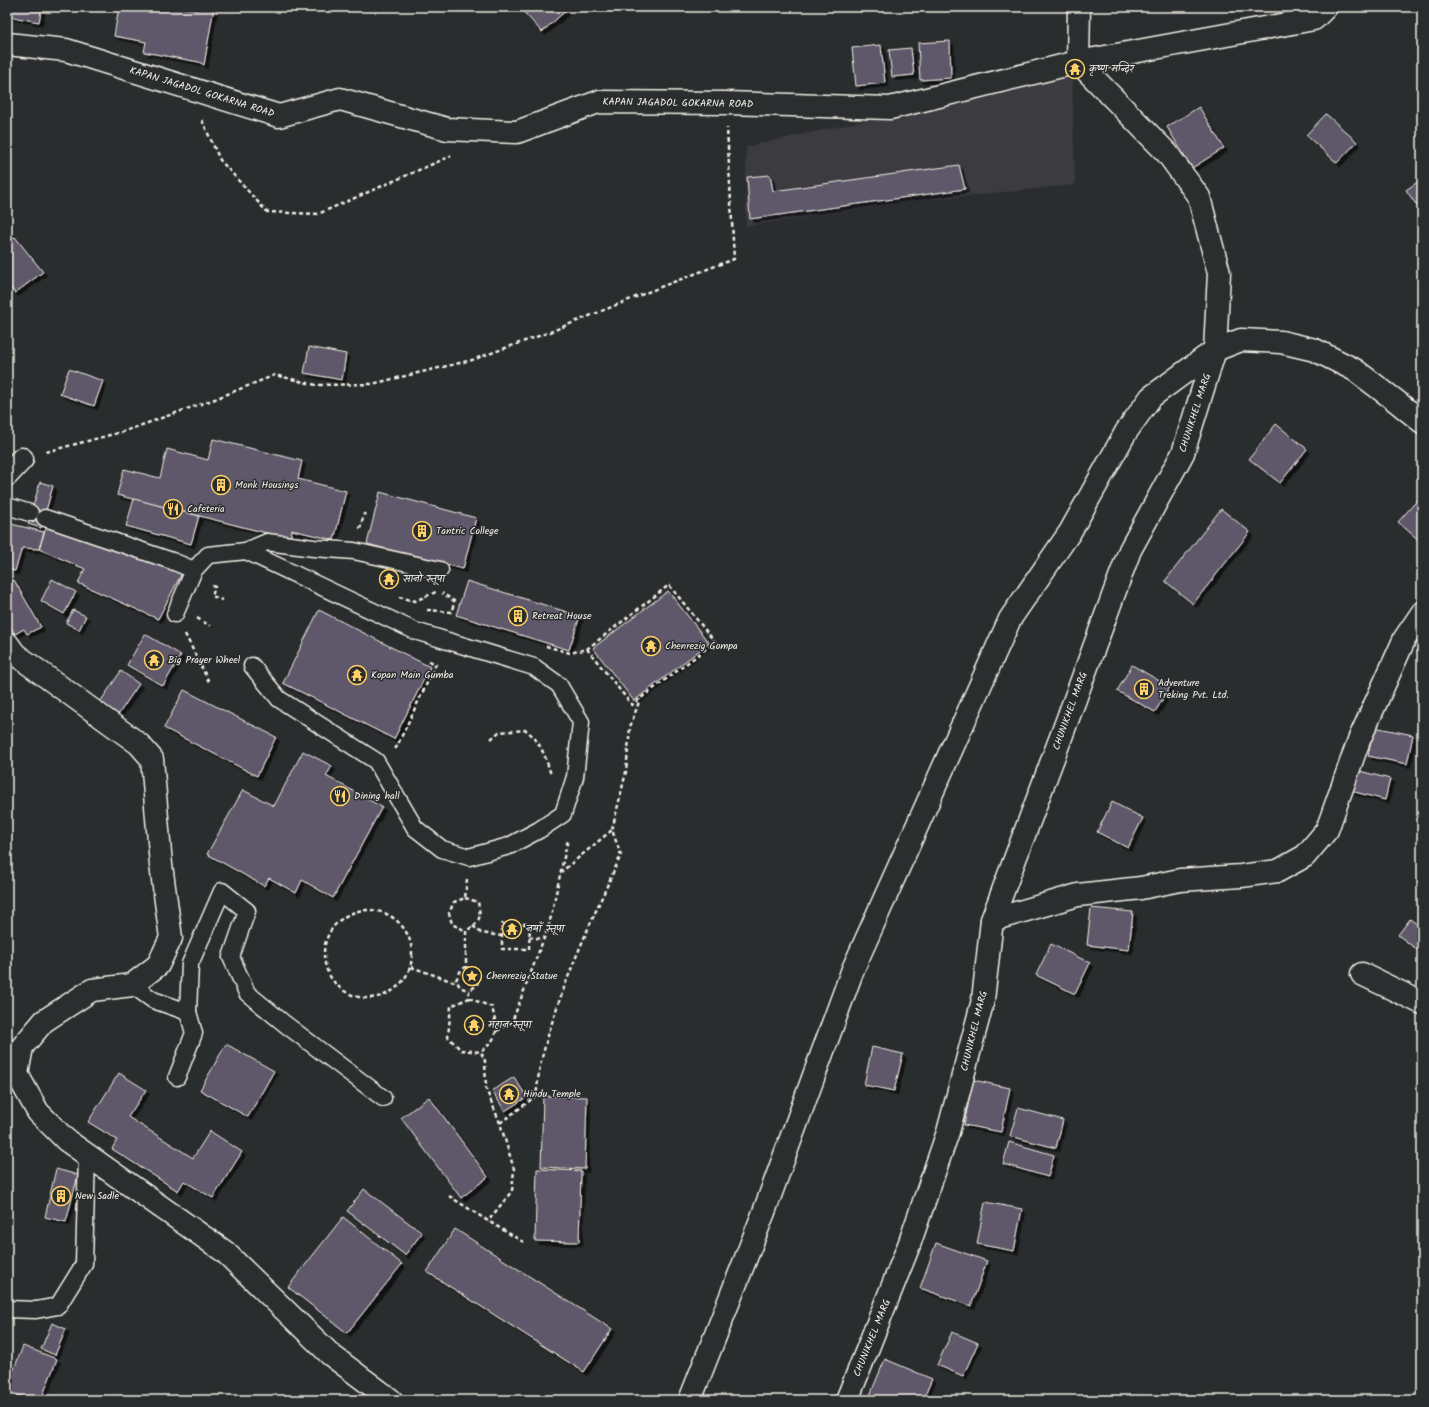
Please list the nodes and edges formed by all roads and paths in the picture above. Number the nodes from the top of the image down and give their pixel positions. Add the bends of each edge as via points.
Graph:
1 (1079, 7) edge
2 (1326, 7) edge
3 (7, 44) edge
4 (1078, 62) junction
5 (188, 88) junction
6 (726, 104) junction
7 (457, 152) dead end
8 (1215, 350) junction
9 (1422, 422) edge
10 (15, 459) edge
11 (7, 474) edge
12 (7, 506) edge
13 (30, 513) dead end
14 (46, 518) dead end
15 (246, 551) junction
16 (194, 570) junction
17 (440, 570) dead end
18 (208, 583) dead end
19 (392, 595) dead end
20 (222, 600) dead end
21 (1422, 613) edge
22 (175, 614) joint
23 (441, 616) dead end
24 (200, 620) dead end
25 (210, 626) dead end
26 (7, 643) edge
27 (540, 644) dead end
28 (587, 649) junction
29 (424, 658) dead end
30 (252, 666) dead end
31 (209, 682) dead end
32 (640, 699) junction
33 (491, 739) dead end
34 (389, 744) dead end
35 (563, 814) junction
36 (612, 830) junction
37 (469, 857) junction
38 (560, 873) junction
39 (465, 898) junction
40 (992, 920) junction
41 (473, 926) junction
42 (466, 931) junction
43 (502, 936) junction
44 (529, 937) junction
45 (543, 939) junction
46 (411, 967) junction
47 (466, 967) junction
48 (1362, 974) dead end
49 (458, 983) junction
50 (132, 985) junction
51 (469, 991) junction
52 (469, 998) junction
53 (1422, 1003) edge
54 (188, 1012) junction
55 (497, 1031) junction
56 (481, 1052) junction
57 (177, 1077) dead end
58 (383, 1098) dead end
59 (500, 1123) junction
60 (88, 1155) junction
61 (449, 1196) dead end
62 (488, 1221) junction
63 (525, 1243) dead end
64 (7, 1309) edge
65 (390, 1400) edge
66 (690, 1400) edge
67 (847, 1400) edge

1 - 4 street
2 - 4 street, KAPAN JAGADOL GOKARNA ROAD via 1314,19
3 - 5 street, KAPAN JAGADOL GOKARNA ROAD via 66,50
4 - 6 street, KAPAN JAGADOL GOKARNA ROAD via 890,108
4 - 8 street, CHUNIKHEL MARG via 1167,153 1199,197 1219,273
5 - 6 street, KAPAN JAGADOL GOKARNA ROAD via 279,116 340,99 447,129 499,132 517,132 598,102
5 - 7 path via 220,160 267,212 318,214
6 - 10 path via 734,259 472,360 372,384 316,385 275,375 126,431
8 - 9 street via 1241,340 1281,342 1315,350 1355,370
8 - 40 street, CHUNIKHEL MARG via 1183,452 1130,550
8 - 66 street via 1151,397 1126,432 1070,532 1010,618 853,969 764,1212
10 - 11 street
12 - 13 lane
14 - 16 lane
15 - 16 lane via 208,555
15 - 17 lane via 267,542 354,551
15 - 35 lane via 415,631 534,667 559,685 580,722 575,777
16 - 22 lane
18 - 20 path via 215,587 212,596
19 - 23 path via 415,601 438,591 454,601 452,612 426,610
21 - 40 street via 1405,638 1359,740 1327,830 1305,856 1278,871 1180,880 1078,896
22 - 31 path
24 - 25 path
26 - 50 street via 15,654 139,744 152,759 161,865 171,938 158,965
27 - 28 path via 570,653
28 - 32 path via 632,705
28 - 32 path via 669,585 715,642
29 - 34 path via 436,664 396,748
30 - 37 lane via 279,699 376,761 416,828 442,849
32 - 36 path via 630,726 626,772
33 - 35 path via 499,732 514,730 526,730 533,735 545,755 553,782 555,801
35 - 37 lane via 510,846
35 - 38 path via 563,825 568,837
36 - 38 path
36 - 59 path via 621,855 570,970 543,1055 536,1096
37 - 39 path
38 - 45 path via 549,925
39 - 41 path via 478,902 480,915 477,924
39 - 42 path via 454,902 450,913 452,924
40 - 67 street, CHUNIKHEL MARG via 983,1000 948,1132 910,1245
41 - 42 path
41 - 43 path via 481,933
42 - 47 path
43 - 44 path via 502,948 529,949
43 - 44 path via 502,924 530,924
44 - 45 path
45 - 55 path via 512,1022
46 - 46 path via 409,937 402,925 378,911 350,914 338,922 329,933 325,947 329,974 338,986 350,995 380,997 393,991 404,980
46 - 49 path
47 - 49 path via 458,974
47 - 51 path via 479,976 477,985
48 - 53 street
49 - 51 path via 460,987
50 - 54 lane via 153,1000
50 - 60 street via 92,990 44,1021 22,1047 17,1074 38,1112 66,1140
51 - 52 path
52 - 55 path via 492,1007
52 - 56 path via 451,1006 448,1037 461,1050
54 - 57 lane via 194,1033
54 - 58 lane via 190,964 222,891 247,911 231,957 247,993
55 - 56 path via 492,1042
56 - 59 path via 485,1061 486,1089
59 - 62 path via 514,1169 512,1191
60 - 64 lane via 84,1264 58,1306 36,1310
60 - 65 street via 225,1252 331,1355
61 - 62 path
62 - 63 path

